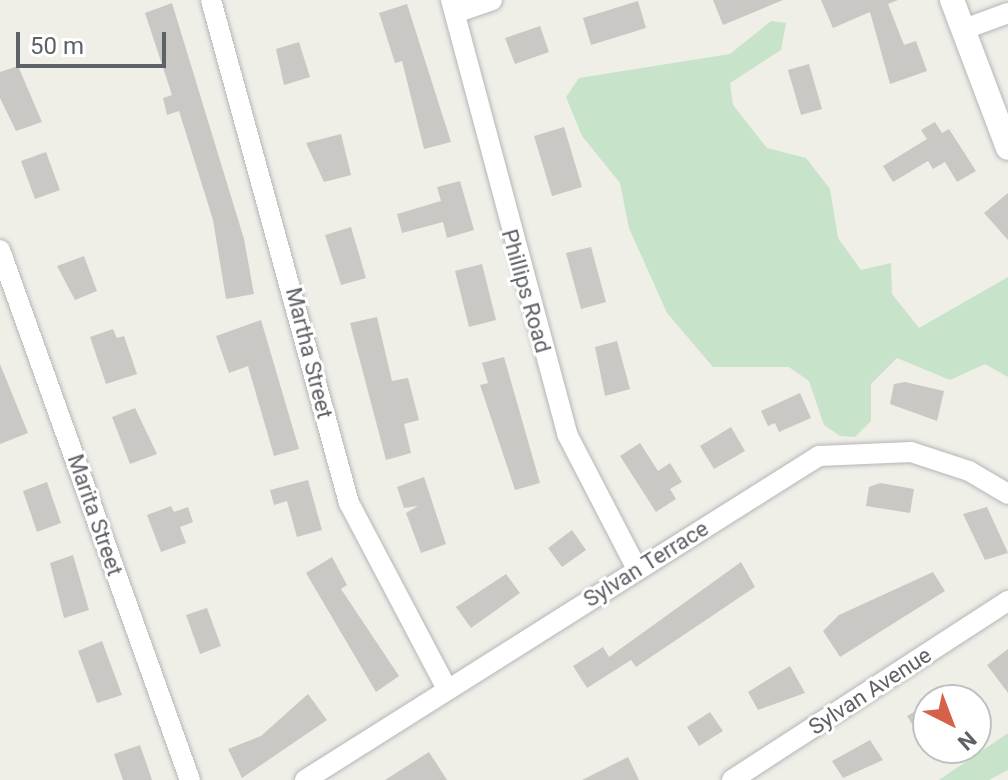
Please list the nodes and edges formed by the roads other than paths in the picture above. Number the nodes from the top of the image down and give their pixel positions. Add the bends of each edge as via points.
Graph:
1 (211, 0) edge
2 (492, 0) edge
3 (952, 0) edge
4 (453, 6) edge
5 (1008, 13) edge
6 (962, 30) junction
7 (1008, 148) edge
8 (0, 250) edge
9 (1008, 494) edge
10 (637, 569) junction
11 (1008, 601) edge
12 (447, 689) junction
13 (190, 780) edge
14 (305, 780) edge
15 (732, 780) edge

1 - 12 street, Martha Street via 349,503
2 - 4 street
3 - 6 street
4 - 10 street, Phillips Road via 567,434
5 - 6 street
6 - 7 street
8 - 13 street, Marita Street
9 - 10 street, Sylvan Terrace via 969,471 911,452 832,453
10 - 12 street, Sylvan Terrace
11 - 15 street, Sylvan Avenue
12 - 14 street, Sylvan Terrace

